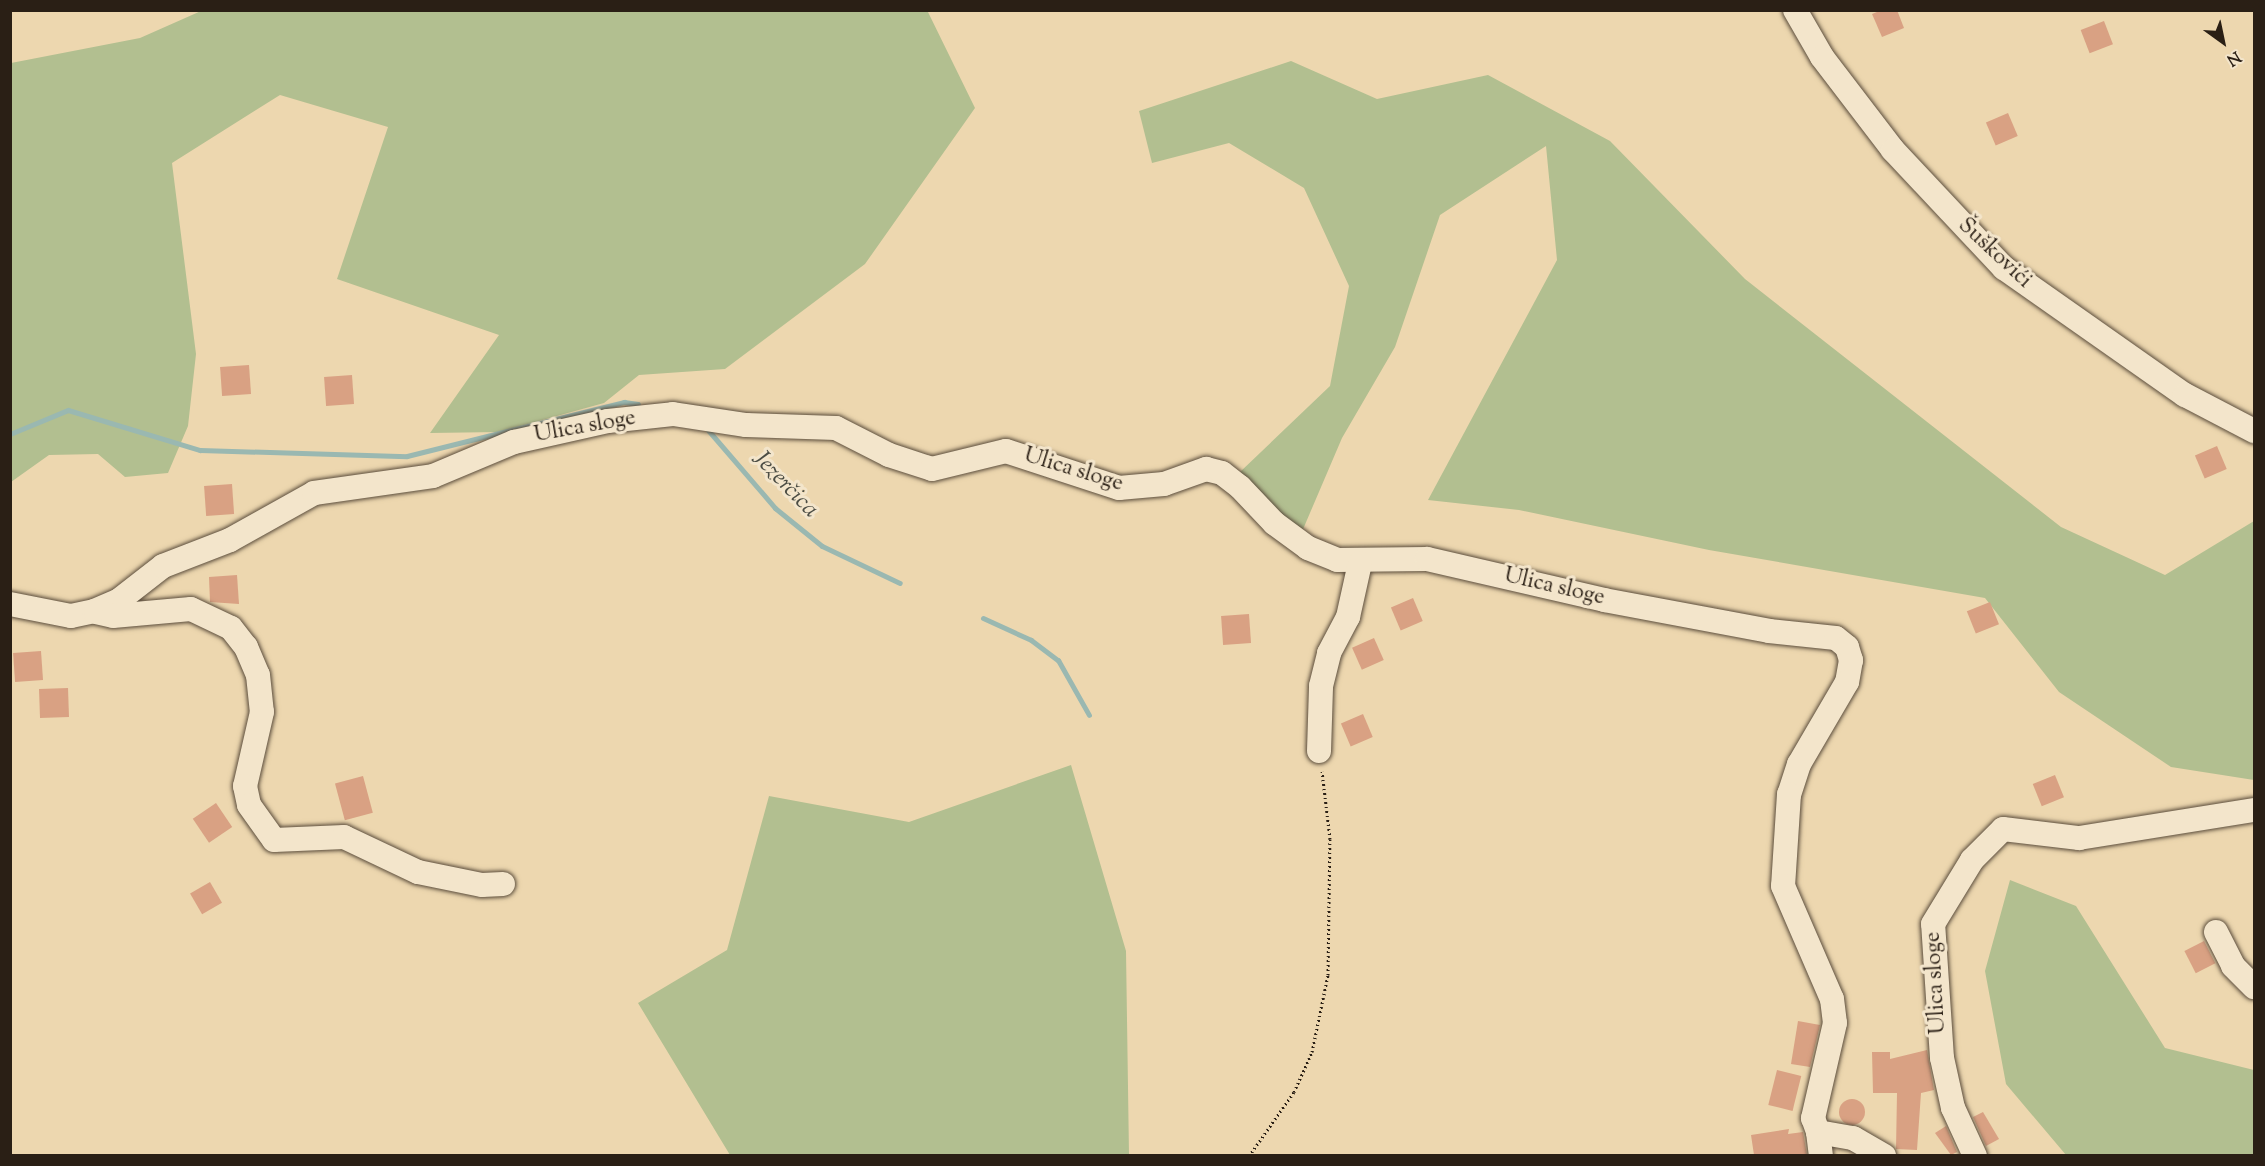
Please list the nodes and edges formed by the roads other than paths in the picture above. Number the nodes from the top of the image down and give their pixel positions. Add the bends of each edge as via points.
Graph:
1 (1795, 10) edge
2 (2254, 431) edge
3 (1360, 563) junction
4 (10, 604) edge
5 (94, 611) junction
6 (1319, 751) road end
7 (2254, 810) edge
8 (503, 884) dead end
9 (2216, 932) dead end
10 (2254, 987) edge
11 (1819, 1144) edge
12 (1884, 1155) edge
13 (1975, 1155) edge

1 - 2 street, Šuškovići via 1822,57 1893,150 2004,268 2185,395
3 - 5 street, Ulica sloge via 1308,548 1274,523 1222,473 1206,469 1164,484 1119,488 1006,452 932,469 890,455 836,428 746,425 673,414 608,421 525,439 433,476 314,493 238,536 163,566 118,601
3 - 6 street via 1348,617 1329,653 1321,686
3 - 11 street, Ulica sloge via 1427,559 1604,600 1769,631 1836,638 1847,647 1851,660 1846,682 1799,764 1790,794 1781,863 1791,908 1824,972 1832,999 1835,1023 1813,1118
4 - 5 street, Ulica sloge via 71,616
5 - 8 street via 113,616 191,609 231,628 258,675 262,712 245,786 257,821 274,840 344,837 418,872 482,885
7 - 13 street, Ulica sloge via 2079,838 2003,829 1972,860 1933,924 1942,1058 1953,1108
9 - 10 street via 2233,966
11 - 12 street, Ulica sloge via 1853,1138

